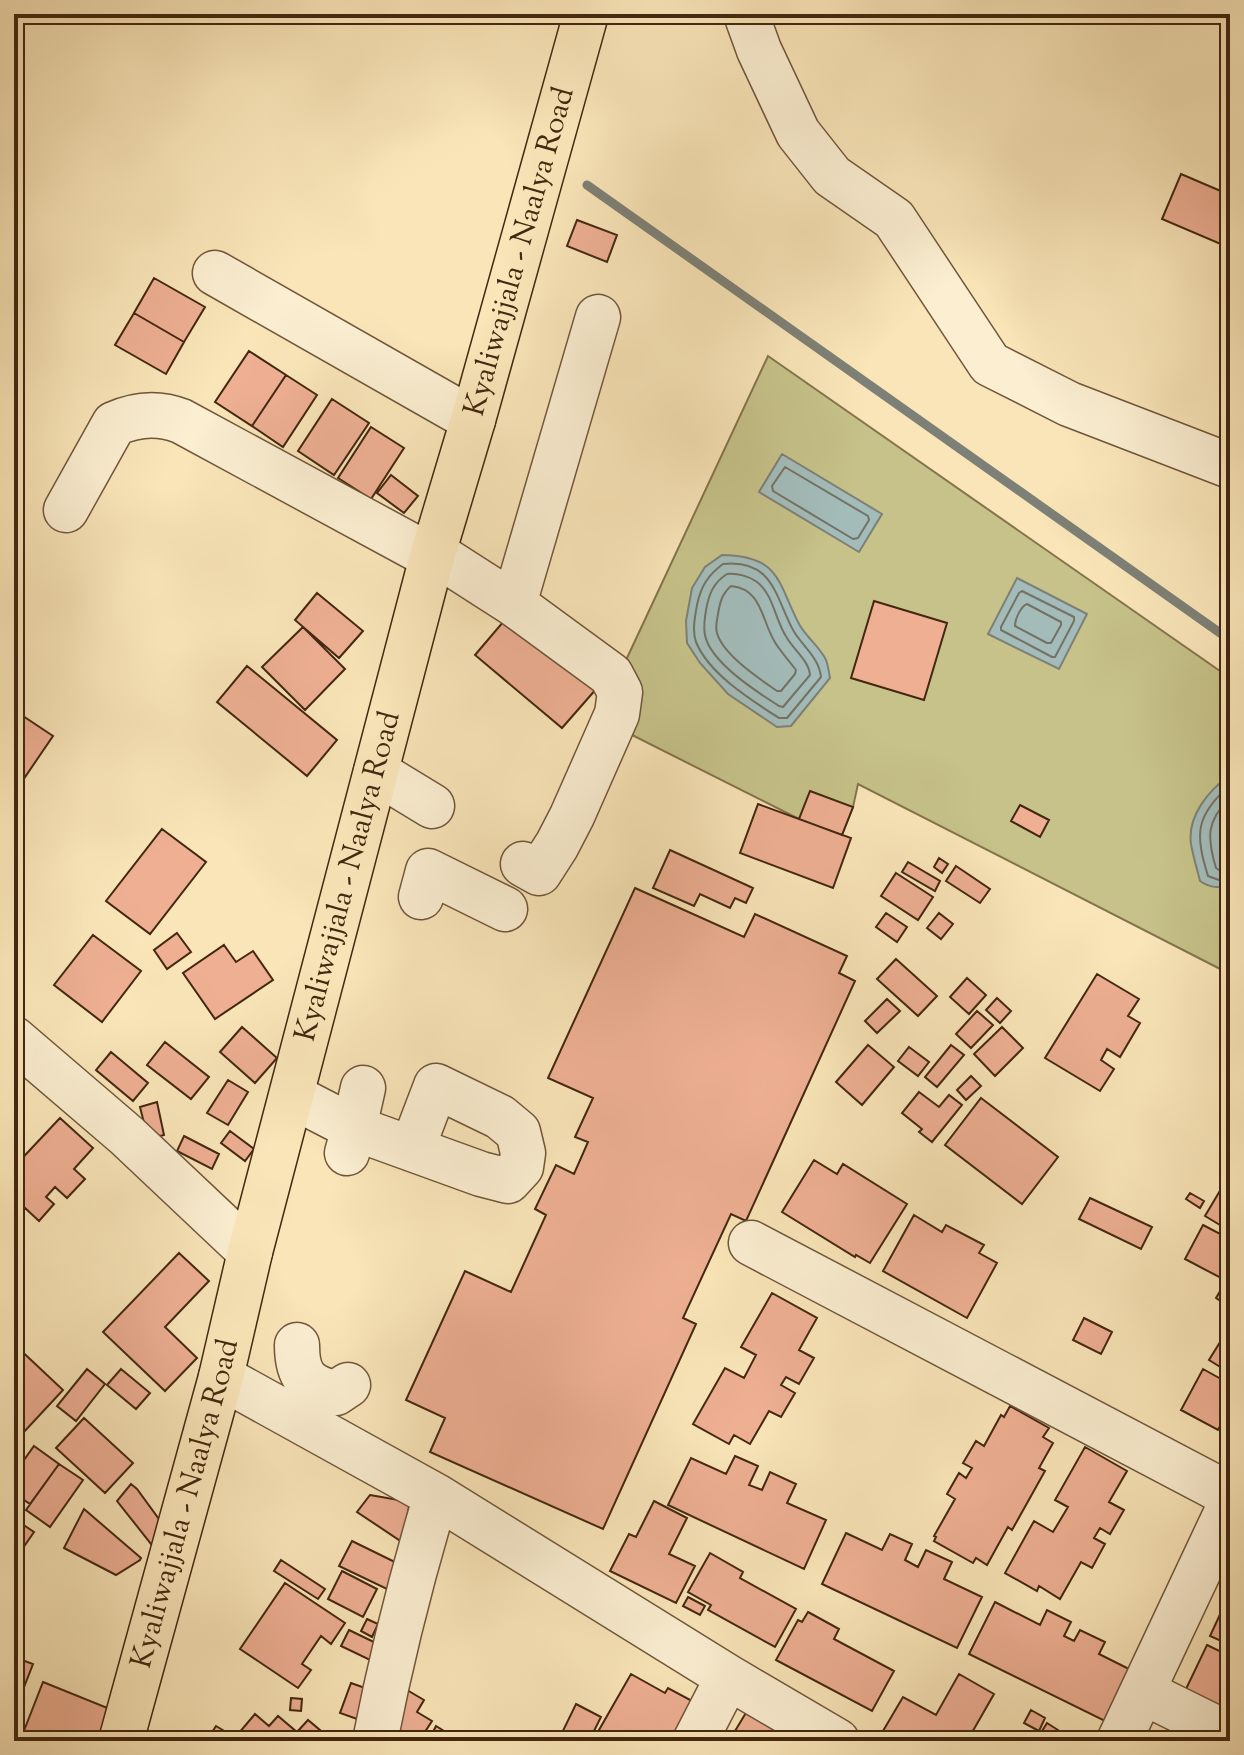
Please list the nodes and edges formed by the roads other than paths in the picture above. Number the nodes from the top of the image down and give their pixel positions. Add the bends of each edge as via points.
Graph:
1 (586, 14) edge
2 (746, 14) edge
3 (215, 273) dead end
4 (598, 317) dead end
5 (473, 420) junction
6 (1230, 466) edge
7 (66, 510) dead end
8 (432, 555) junction
9 (514, 604) junction
10 (376, 772) junction
11 (432, 806) dead end
12 (523, 864) dead end
13 (421, 897) dead end
14 (505, 909) dead end
15 (14, 1039) edge
16 (292, 1096) junction
17 (412, 1149) dead end
18 (751, 1243) dead end
19 (250, 1252) junction
20 (297, 1345) dead end
21 (221, 1377) junction
22 (348, 1385) dead end
23 (1230, 1495) edge
24 (436, 1496) junction
25 (1230, 1505) edge
26 (728, 1677) junction
27 (1143, 1692) junction
28 (1230, 1735) edge
29 (121, 1741) edge
30 (375, 1741) edge
31 (695, 1741) edge
32 (837, 1741) edge
33 (1119, 1741) edge

1 - 5 main road, Kyaliwajjala - Naalya Road
2 - 6 street via 798,133 832,176 894,219 990,364 1069,404
3 - 5 street
4 - 9 street
5 - 8 main road, Kyaliwajjala - Naalya Road
7 - 8 street via 114,424 142,415 168,416
8 - 9 street
8 - 10 main road, Kyaliwajjala - Naalya Road
9 - 12 street via 611,675 620,692 617,714 557,845 539,873
10 - 11 street
10 - 16 main road, Kyaliwajjala - Naalya Road
13 - 14 street via 428,871
15 - 19 street
16 - 17 street
16 - 19 main road, Kyaliwajjala - Naalya Road
18 - 23 street
19 - 21 main road, Kyaliwajjala - Naalya Road
20 - 22 street via 297,1364 306,1381 336,1393
21 - 24 street
21 - 29 main road, Kyaliwajjala - Naalya Road
24 - 26 street
24 - 30 street
25 - 27 street
26 - 31 street
26 - 32 street
27 - 28 street
27 - 33 street

